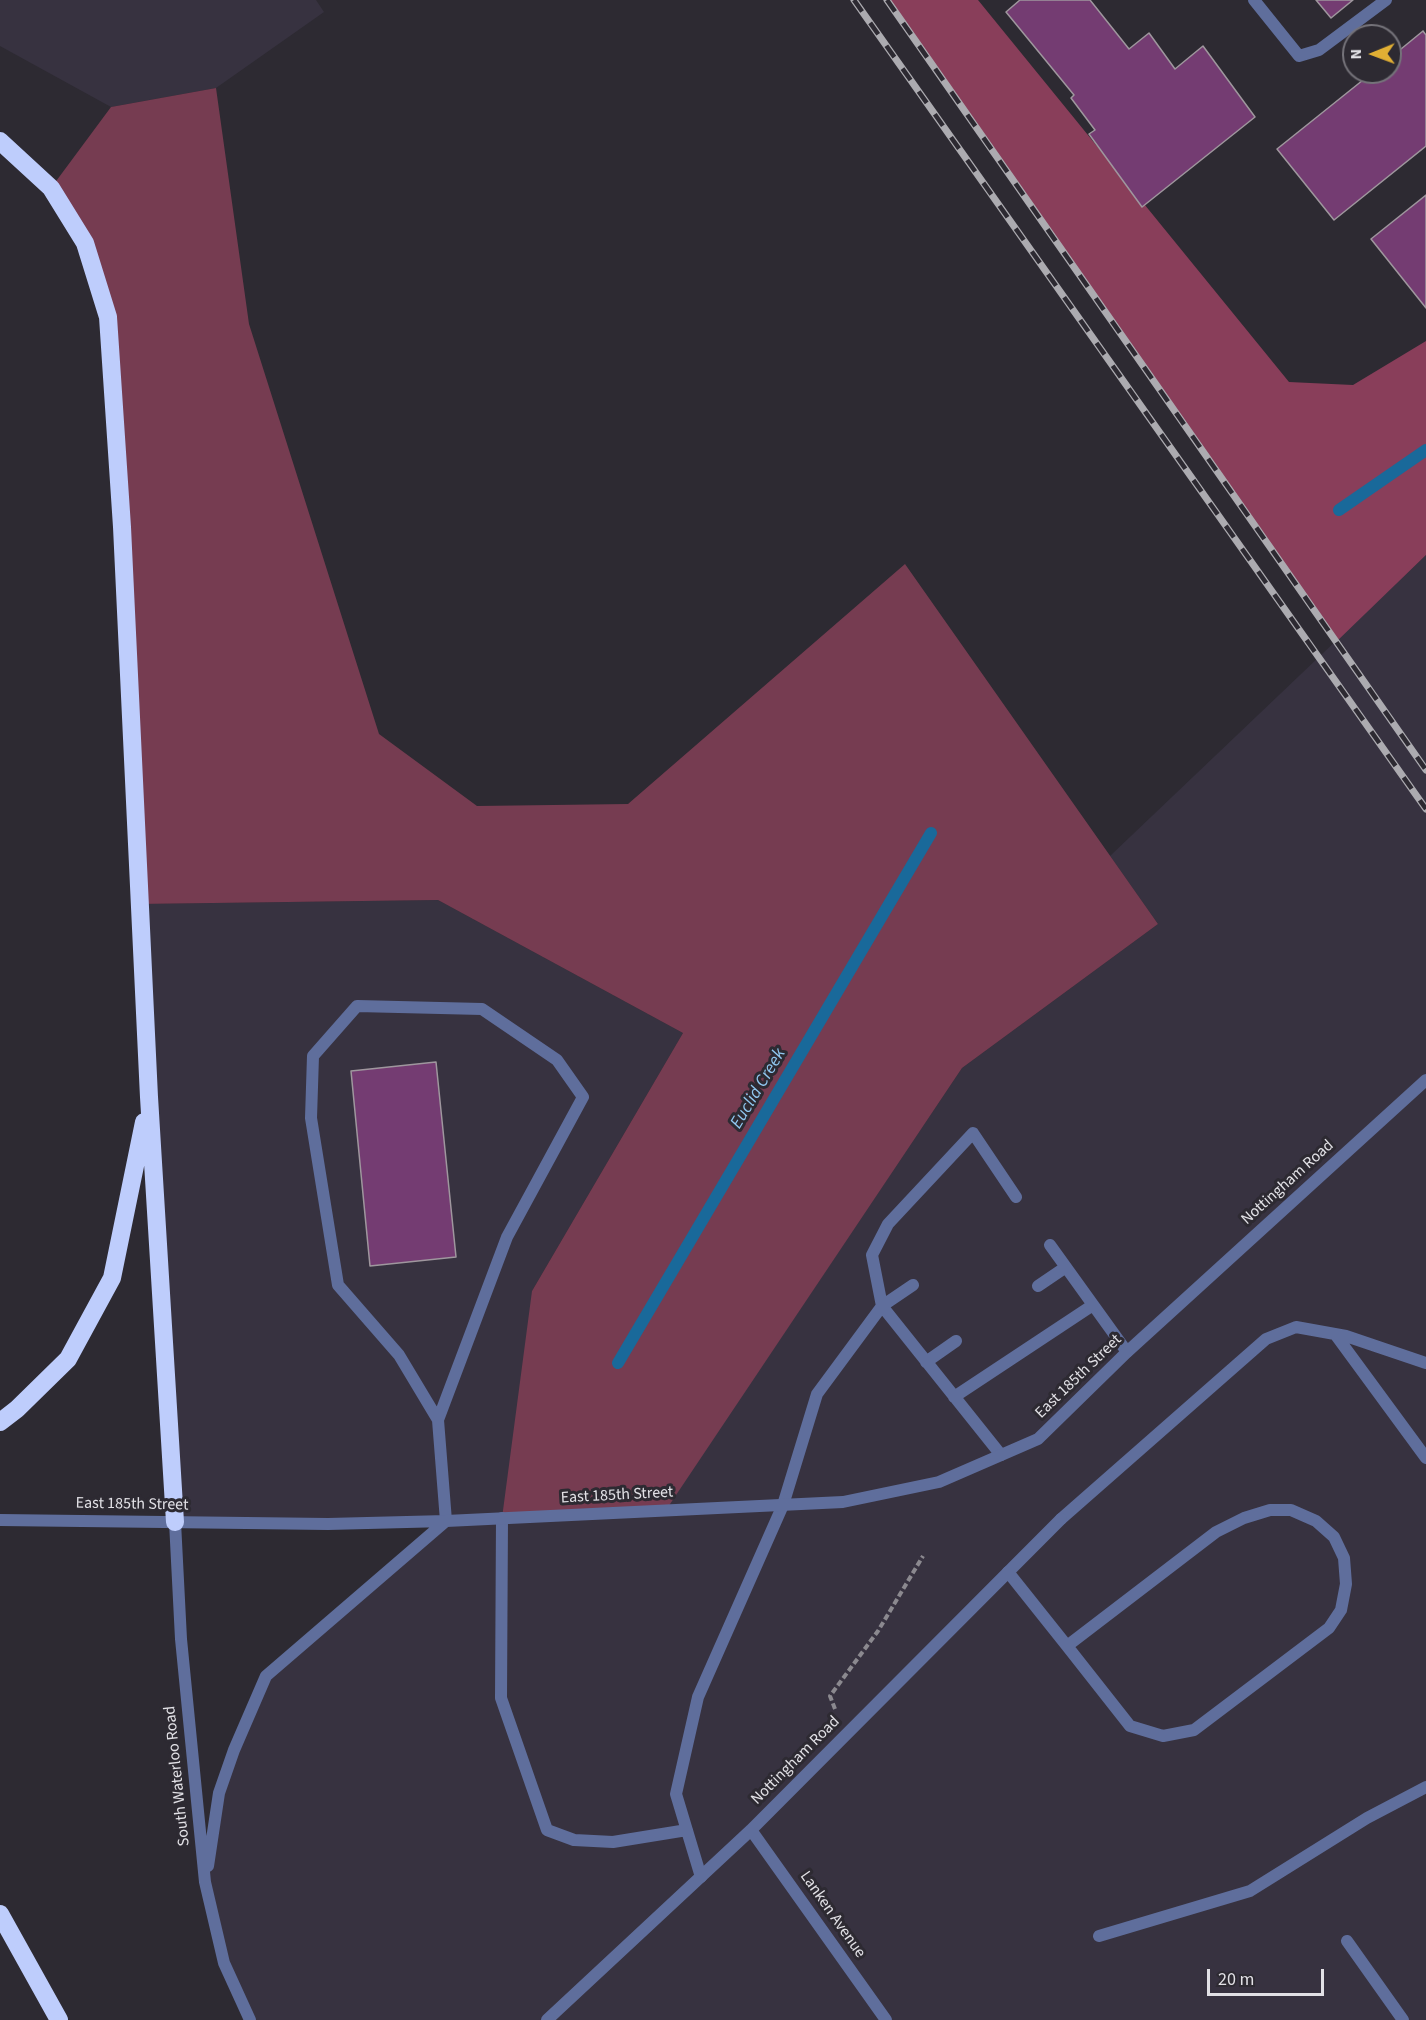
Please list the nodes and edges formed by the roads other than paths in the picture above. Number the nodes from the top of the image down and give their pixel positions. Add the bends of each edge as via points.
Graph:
1 (1254, 0) edge
2 (1386, 0) edge
3 (0, 141) edge
4 (1426, 1080) edge
5 (149, 1097) junction
6 (1017, 1197) dead end
7 (1050, 1245) dead end
8 (1066, 1267) junction
9 (913, 1285) dead end
10 (1038, 1286) dead end
11 (1093, 1305) junction
12 (882, 1306) junction
13 (1173, 1310) joint
14 (1335, 1334) junction
15 (956, 1341) dead end
16 (1127, 1352) junction
17 (926, 1362) junction
18 (1426, 1363) edge
19 (954, 1397) junction
20 (438, 1420) junction
21 (0, 1422) edge
22 (1001, 1455) junction
23 (1426, 1458) edge
24 (783, 1504) junction
25 (502, 1518) junction
26 (0, 1520) edge
27 (446, 1521) junction
28 (175, 1522) junction
29 (1008, 1572) junction
30 (1067, 1646) junction
31 (1426, 1787) edge
32 (687, 1830) junction
33 (751, 1830) junction
34 (701, 1877) junction
35 (205, 1882) junction
36 (0, 1914) edge
37 (1099, 1936) dead end
38 (1347, 1941) dead end
39 (59, 2020) edge
40 (250, 2020) edge
41 (547, 2020) edge
42 (886, 2020) edge
43 (1403, 2020) edge

1 - 2 street via 1299,56 1319,50
3 - 5 highway via 51,188 85,243 108,317
4 - 13 street, Nottingham Road
5 - 21 highway via 112,1278 68,1359
5 - 28 highway
6 - 12 street via 973,1134 888,1224 872,1255
7 - 8 street
8 - 10 street
8 - 11 street
9 - 12 street
11 - 16 street
11 - 19 street
12 - 17 street
12 - 24 street via 817,1394
13 - 16 street, East 185th Street
14 - 18 street, Nottingham Road
14 - 23 street
14 - 29 street, Nottingham Road via 1296,1327 1266,1338 1061,1519
15 - 17 street
16 - 22 street, East 185th Street via 1038,1439
17 - 19 street
19 - 22 street
20 - 20 street via 399,1355 338,1284 311,1118 313,1056 357,1006 482,1010 557,1060 583,1097 507,1237
20 - 27 street
22 - 24 street, East 185th Street via 939,1482 843,1502
24 - 25 street, East 185th Street
24 - 32 street via 698,1696 676,1794
25 - 27 street, East 185th Street
25 - 32 street via 501,1698 547,1830 574,1840 613,1842
26 - 28 street, East 185th Street
27 - 28 street, East 185th Street
27 - 35 street via 266,1676 219,1793
28 - 35 street, South Waterloo Road via 181,1639
29 - 30 street
29 - 33 street, Nottingham Road
30 - 30 street via 1130,1726 1162,1736 1194,1730 1329,1628 1341,1610 1346,1584 1344,1558 1334,1537 1316,1521 1291,1510 1270,1510 1216,1532
31 - 37 street via 1367,1818 1250,1891
32 - 34 street
33 - 34 street, Nottingham Road
33 - 42 street, Lanken Avenue
34 - 41 street, Nottingham Road
35 - 40 street, South Waterloo Road via 224,1963
36 - 39 highway
38 - 43 street

